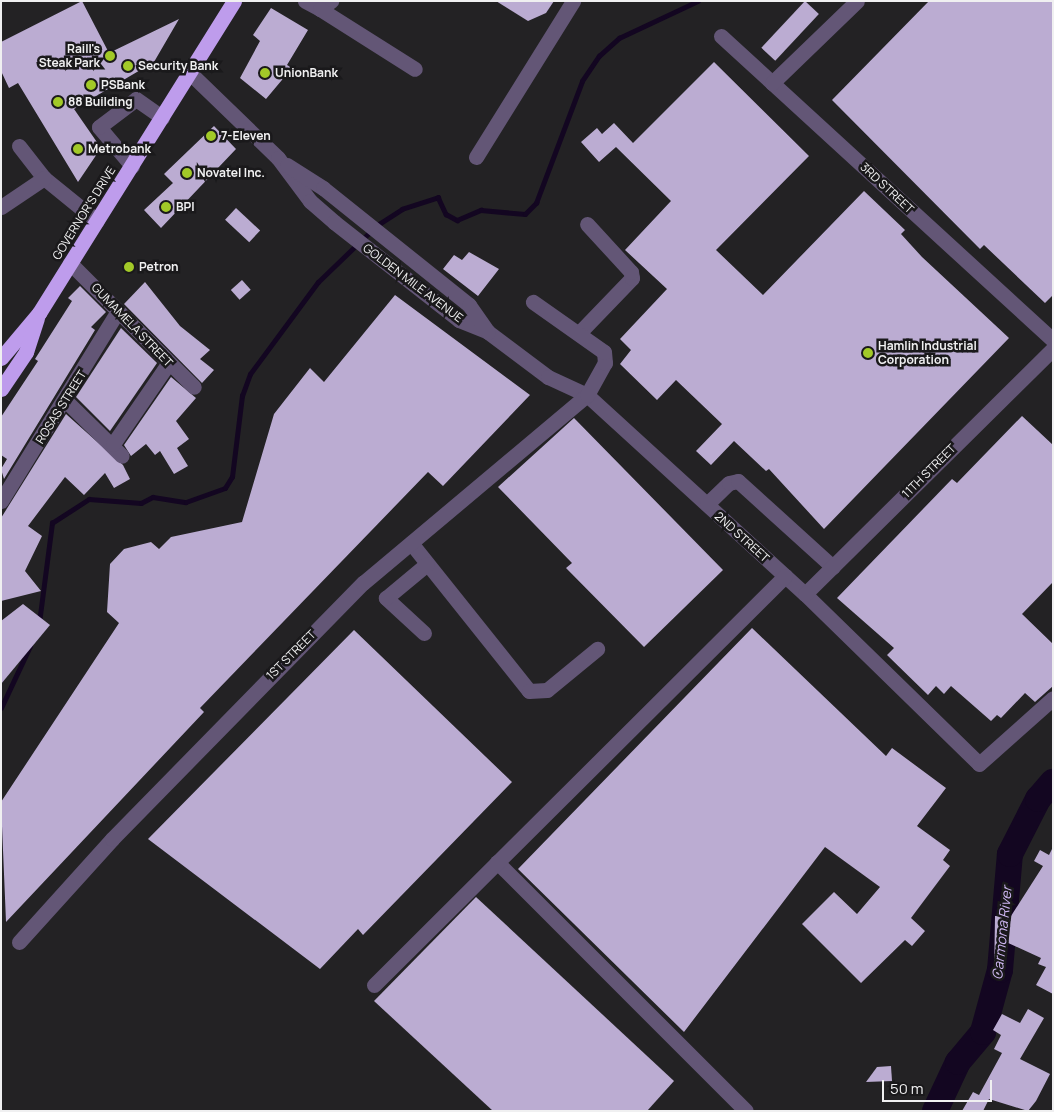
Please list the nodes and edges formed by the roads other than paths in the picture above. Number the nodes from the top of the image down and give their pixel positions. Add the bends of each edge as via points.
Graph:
1 (234, 1) edge
2 (304, 1) edge
3 (573, 1) edge
4 (857, 1) edge
5 (325, 5) edge
6 (721, 36) dead end
7 (415, 69) dead end
8 (190, 73) junction
9 (772, 83) junction
10 (162, 117) junction
11 (18, 146) dead end
12 (476, 157) dead end
13 (278, 158) junction
14 (132, 166) junction
15 (44, 178) junction
16 (1, 207) edge
17 (97, 221) junction
18 (587, 224) dead end
19 (70, 263) junction
20 (533, 302) dead end
21 (118, 312) junction
22 (39, 313) junction
23 (488, 332) junction
24 (580, 332) junction
25 (1053, 340) edge
26 (1053, 349) edge
27 (1, 358) edge
28 (168, 364) junction
29 (194, 387) dead end
30 (1, 389) edge
31 (587, 395) junction
32 (66, 401) junction
33 (113, 444) junction
34 (122, 456) dead end
35 (1, 501) edge
36 (706, 504) junction
37 (411, 543) junction
38 (427, 564) junction
39 (833, 566) junction
40 (785, 576) junction
41 (805, 594) junction
42 (424, 633) dead end
43 (597, 649) dead end
44 (1053, 698) edge
45 (497, 862) junction
46 (18, 942) dead end
47 (374, 985) dead end
48 (746, 1111) edge

1 - 8 highway, GOVERNOR'S DRIVE
2 - 5 street
3 - 12 street
4 - 9 street
5 - 7 street
6 - 9 street, 3RD STREET
8 - 10 highway, GOVERNOR'S DRIVE
8 - 13 street, GOLDEN MILE AVENUE
9 - 25 street, 3RD STREET
10 - 14 highway, GOVERNOR'S DRIVE
10 - 14 street via 136,99 99,127
11 - 15 street
13 - 23 street, GOLDEN MILE AVENUE via 469,305
13 - 23 street, GOLDEN MILE AVENUE via 310,201 334,222 459,320
14 - 17 highway, GOVERNOR'S DRIVE
15 - 16 street
15 - 17 street
17 - 19 highway, GOVERNOR'S DRIVE
18 - 24 street via 631,272 632,278
19 - 21 street, GUMAMELA STREET
19 - 22 highway, GOVERNOR'S DRIVE
20 - 24 street
21 - 28 street, GUMAMELA STREET
21 - 32 street, ROSAS STREET
22 - 27 highway, GOVERNOR'S DRIVE
22 - 30 highway, GOVERNOR'S DRIVE via 26,352
23 - 31 street, 2ND STREET via 548,377
24 - 31 street via 604,352 605,363
26 - 39 street, 11TH STREET
28 - 29 street, GUMAMELA STREET
28 - 33 street
31 - 36 street, 2ND STREET
31 - 37 street, 1ST STREET
32 - 33 street
32 - 35 street, ROSAS STREET
33 - 34 street
36 - 39 street via 729,483 738,482
36 - 40 street, 2ND STREET
37 - 38 street
37 - 46 street, 1ST STREET via 363,583 275,671
38 - 42 street via 386,598
38 - 43 street via 529,691 547,690
39 - 41 street, 11TH STREET
40 - 41 street, 2ND STREET
40 - 45 street
41 - 44 street, 2ND STREET via 979,764
45 - 47 street
45 - 48 street

